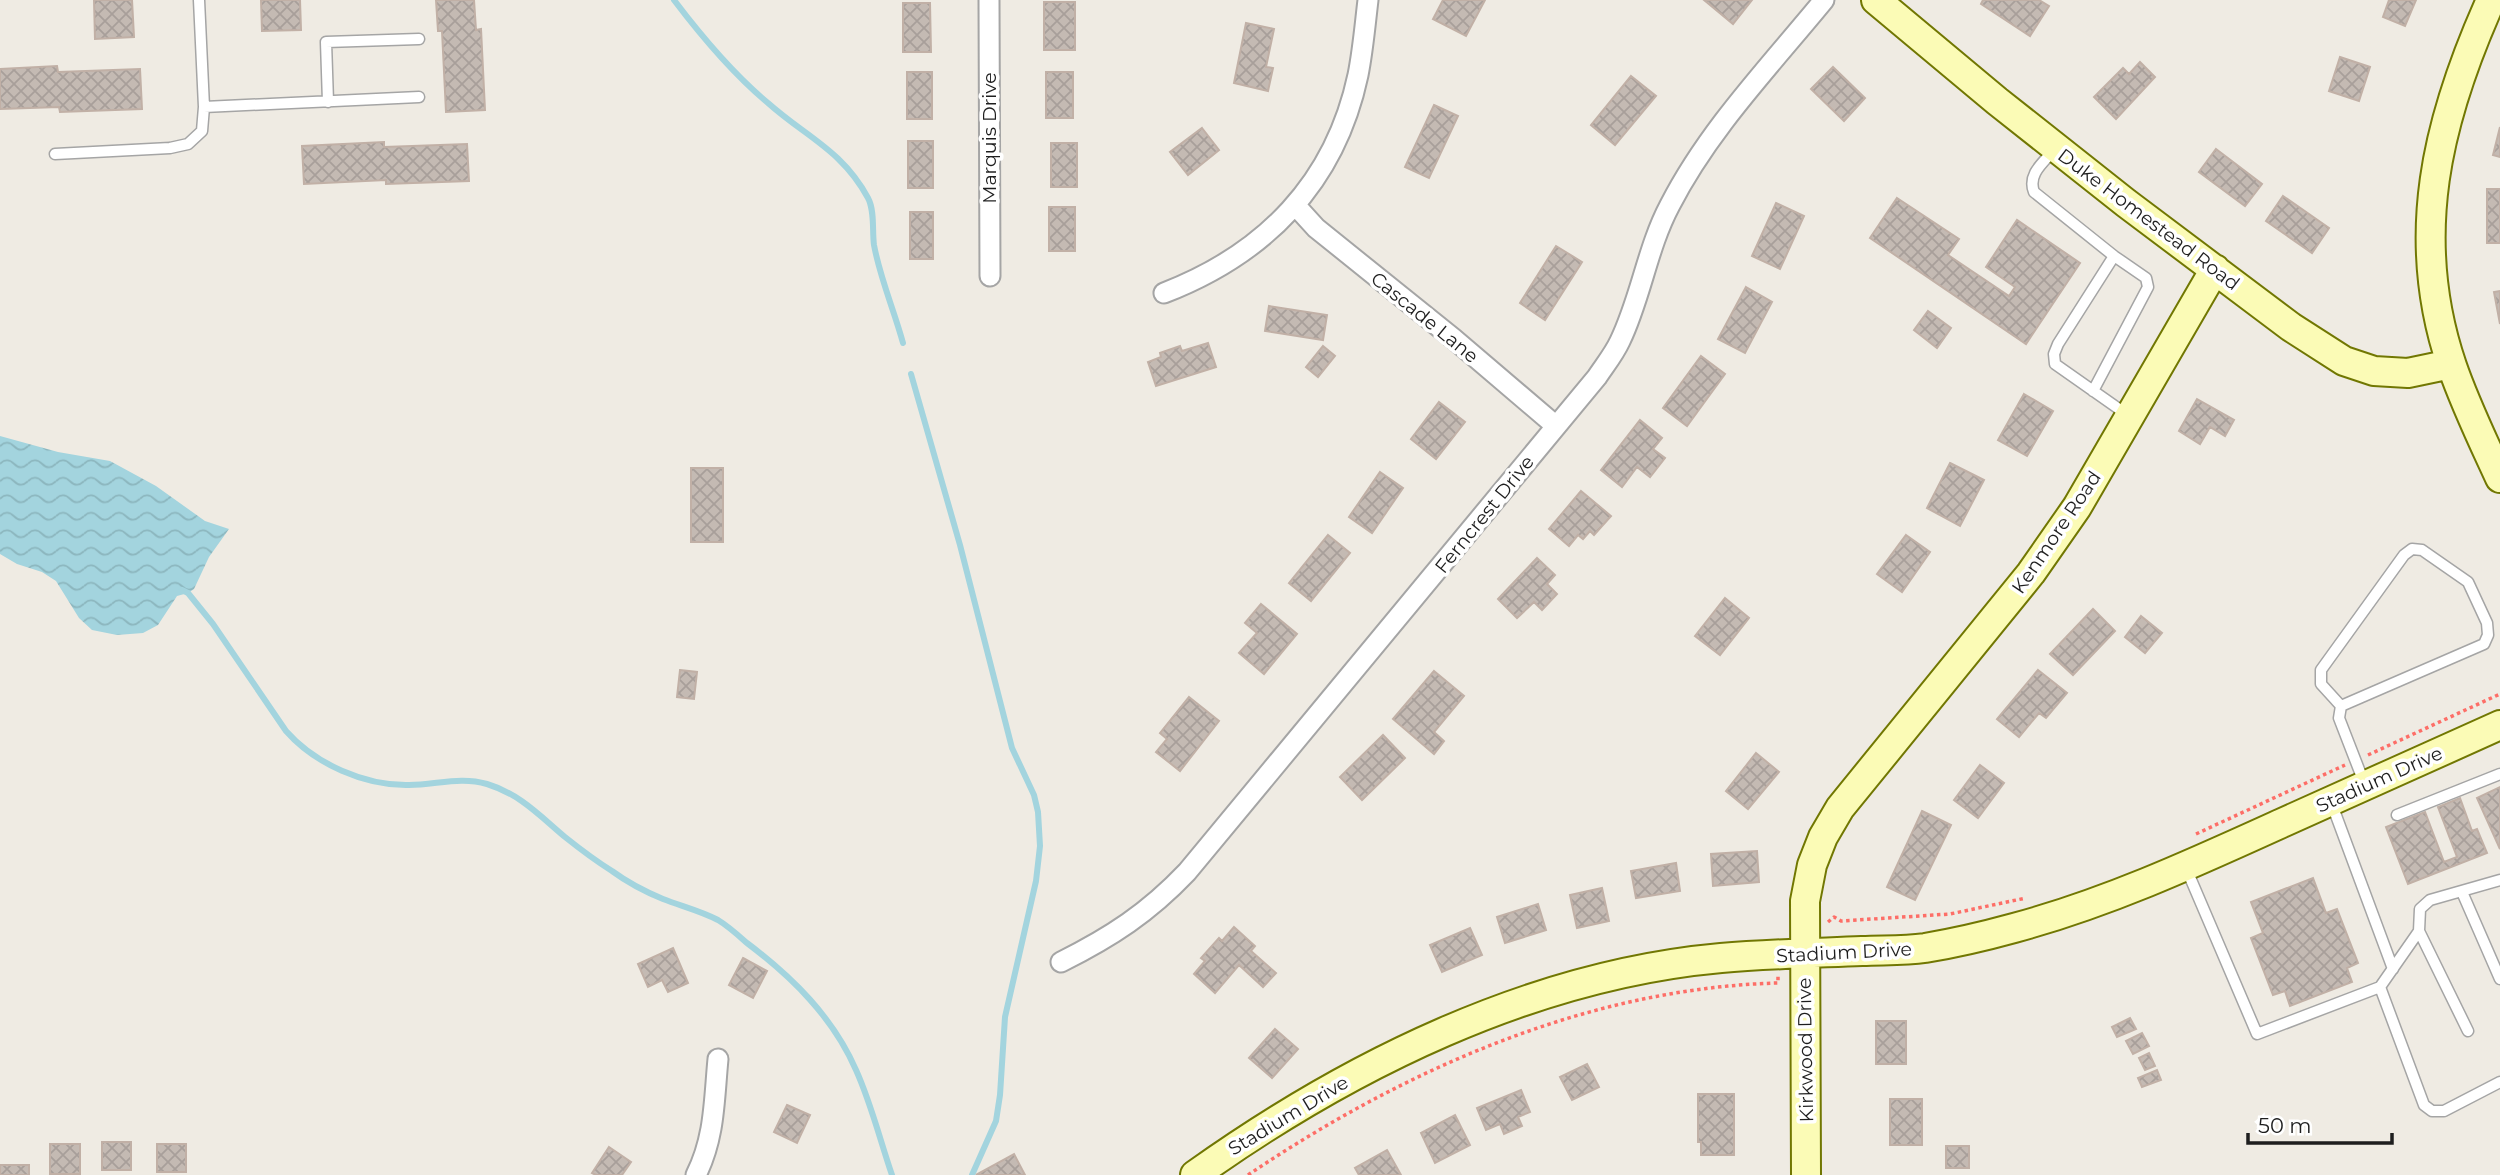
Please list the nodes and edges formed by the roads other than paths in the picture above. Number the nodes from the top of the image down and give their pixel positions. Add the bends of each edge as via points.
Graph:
1 (199, 0) edge
2 (989, 0) edge
3 (1368, 0) edge
4 (1824, 0) edge
5 (1876, 0) edge
6 (2491, 0) edge
7 (419, 38) dead end
8 (419, 97) dead end
9 (328, 102) junction
10 (204, 107) junction
11 (2056, 148) junction
12 (55, 154) dead end
13 (1296, 206) junction
14 (2114, 256) junction
15 (2215, 270) junction
16 (990, 276) dead end
17 (1164, 293) dead end
18 (2451, 364) junction
19 (2093, 391) junction
20 (2129, 416) junction
21 (1556, 426) junction
22 (2500, 478) edge
23 (2341, 706) junction
24 (2500, 725) edge
25 (1866, 774) joint
26 (2500, 774) edge
27 (2365, 786) junction
28 (2331, 801) junction
29 (2397, 815) dead end
30 (2186, 867) junction
31 (2500, 880) edge
32 (2462, 892) junction
33 (2419, 931) junction
34 (1804, 953) junction
35 (1060, 962) dead end
36 (2393, 969) junction
37 (2500, 979) edge
38 (2380, 987) junction
39 (2468, 1031) dead end
40 (718, 1059) dead end
41 (2500, 1082) edge
42 (696, 1175) edge
43 (1195, 1175) edge
44 (1806, 1175) edge

1 - 10 lane
2 - 16 street, Marquis Drive
3 - 13 street via 1358,74 1345,119 1330,154
4 - 21 street, Ferncrest Drive via 1692,165 1668,208 1620,341
5 - 11 street, Duke Homestead Road
6 - 18 street via 2443,128 2431,206 2429,236 2436,302
7 - 9 lane via 326,42
8 - 9 lane
9 - 10 lane
10 - 12 lane via 202,131 188,144
11 - 14 lane via 2034,174 2034,192
11 - 15 street, Duke Homestead Road
13 - 17 street via 1226,264
13 - 21 street, Cascade Lane via 1316,228
14 - 19 lane via 2146,278 2148,287
14 - 19 lane via 2054,354 2055,364
15 - 18 street, Duke Homestead Road via 2291,327 2359,368 2408,373
15 - 20 street, Kenmore Road
18 - 22 street
19 - 20 lane
20 - 25 street, Kenmore Road via 2077,507 2031,573
21 - 35 street, Ferncrest Drive via 1165,896 1121,931
23 - 23 lane via 2321,684 2321,670 2404,555 2412,549 2422,550 2468,582 2487,623 2484,644
23 - 27 lane via 2339,718
24 - 27 street, Stadium Drive
25 - 34 street, Kirkwood Drive via 1840,808 1812,865 1805,901
26 - 29 lane
27 - 28 street, Stadium Drive
28 - 30 street, Stadium Drive
28 - 36 lane
30 - 34 street, Stadium Drive via 2110,898 1988,934 1923,948
30 - 38 lane via 2258,1034
31 - 32 lane
32 - 33 lane via 2430,901 2420,909
32 - 37 lane
33 - 36 lane
33 - 39 lane
34 - 43 street, Stadium Drive via 1657,967 1548,994 1469,1021 1328,1088
34 - 44 street, Kirkwood Drive
36 - 38 lane
38 - 41 lane via 2424,1105 2444,1111
40 - 42 street via 711,1137

